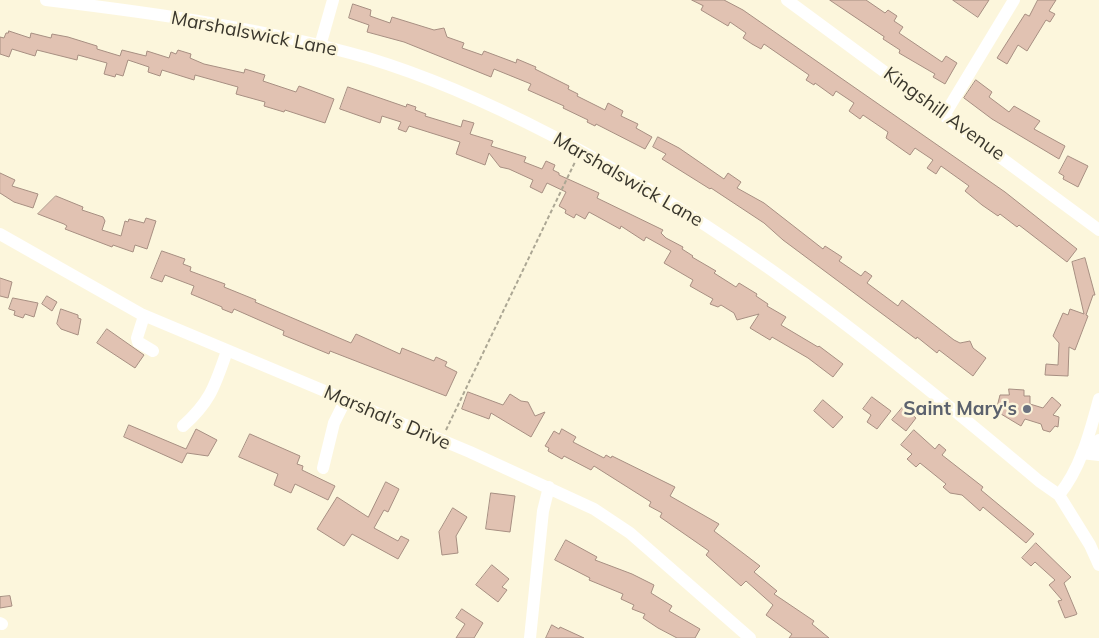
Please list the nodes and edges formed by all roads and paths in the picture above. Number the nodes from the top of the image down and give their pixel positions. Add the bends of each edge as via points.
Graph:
1 (46, 0) edge
2 (333, 0) edge
3 (787, 0) edge
4 (1014, 0) edge
5 (320, 46) junction
6 (945, 114) junction
7 (580, 150) junction
8 (1099, 230) edge
9 (0, 234) edge
10 (144, 316) junction
11 (153, 351) dead end
12 (227, 351) junction
13 (1099, 399) edge
14 (345, 401) junction
15 (183, 426) dead end
16 (1099, 440) edge
17 (440, 441) junction
18 (1093, 456) edge
19 (323, 468) dead end
20 (549, 487) junction
21 (1059, 495) junction
22 (1099, 565) edge
23 (530, 638) edge
24 (750, 638) edge

1 - 5 street, Marshalswick Lane via 221,25
2 - 5 street
3 - 6 street, Kingshill Avenue
4 - 6 street
5 - 7 street, Marshalswick Lane via 370,59 469,96
6 - 8 street, Kingshill Avenue
7 - 17 path
7 - 21 street, Marshalswick Lane via 699,219 877,348
9 - 10 street, Marshal's Drive
10 - 11 street via 136,338
10 - 12 street, Marshal's Drive
12 - 14 street, Marshal's Drive
12 - 15 street via 215,386 203,408
13 - 18 street
14 - 17 street, Marshal's Drive
14 - 19 street via 334,424
16 - 18 street
17 - 20 street, Marshal's Drive
18 - 21 street
20 - 23 street via 543,511
20 - 24 street, Marshal's Drive via 594,508 630,533
21 - 22 street, Marshalswick Lane

